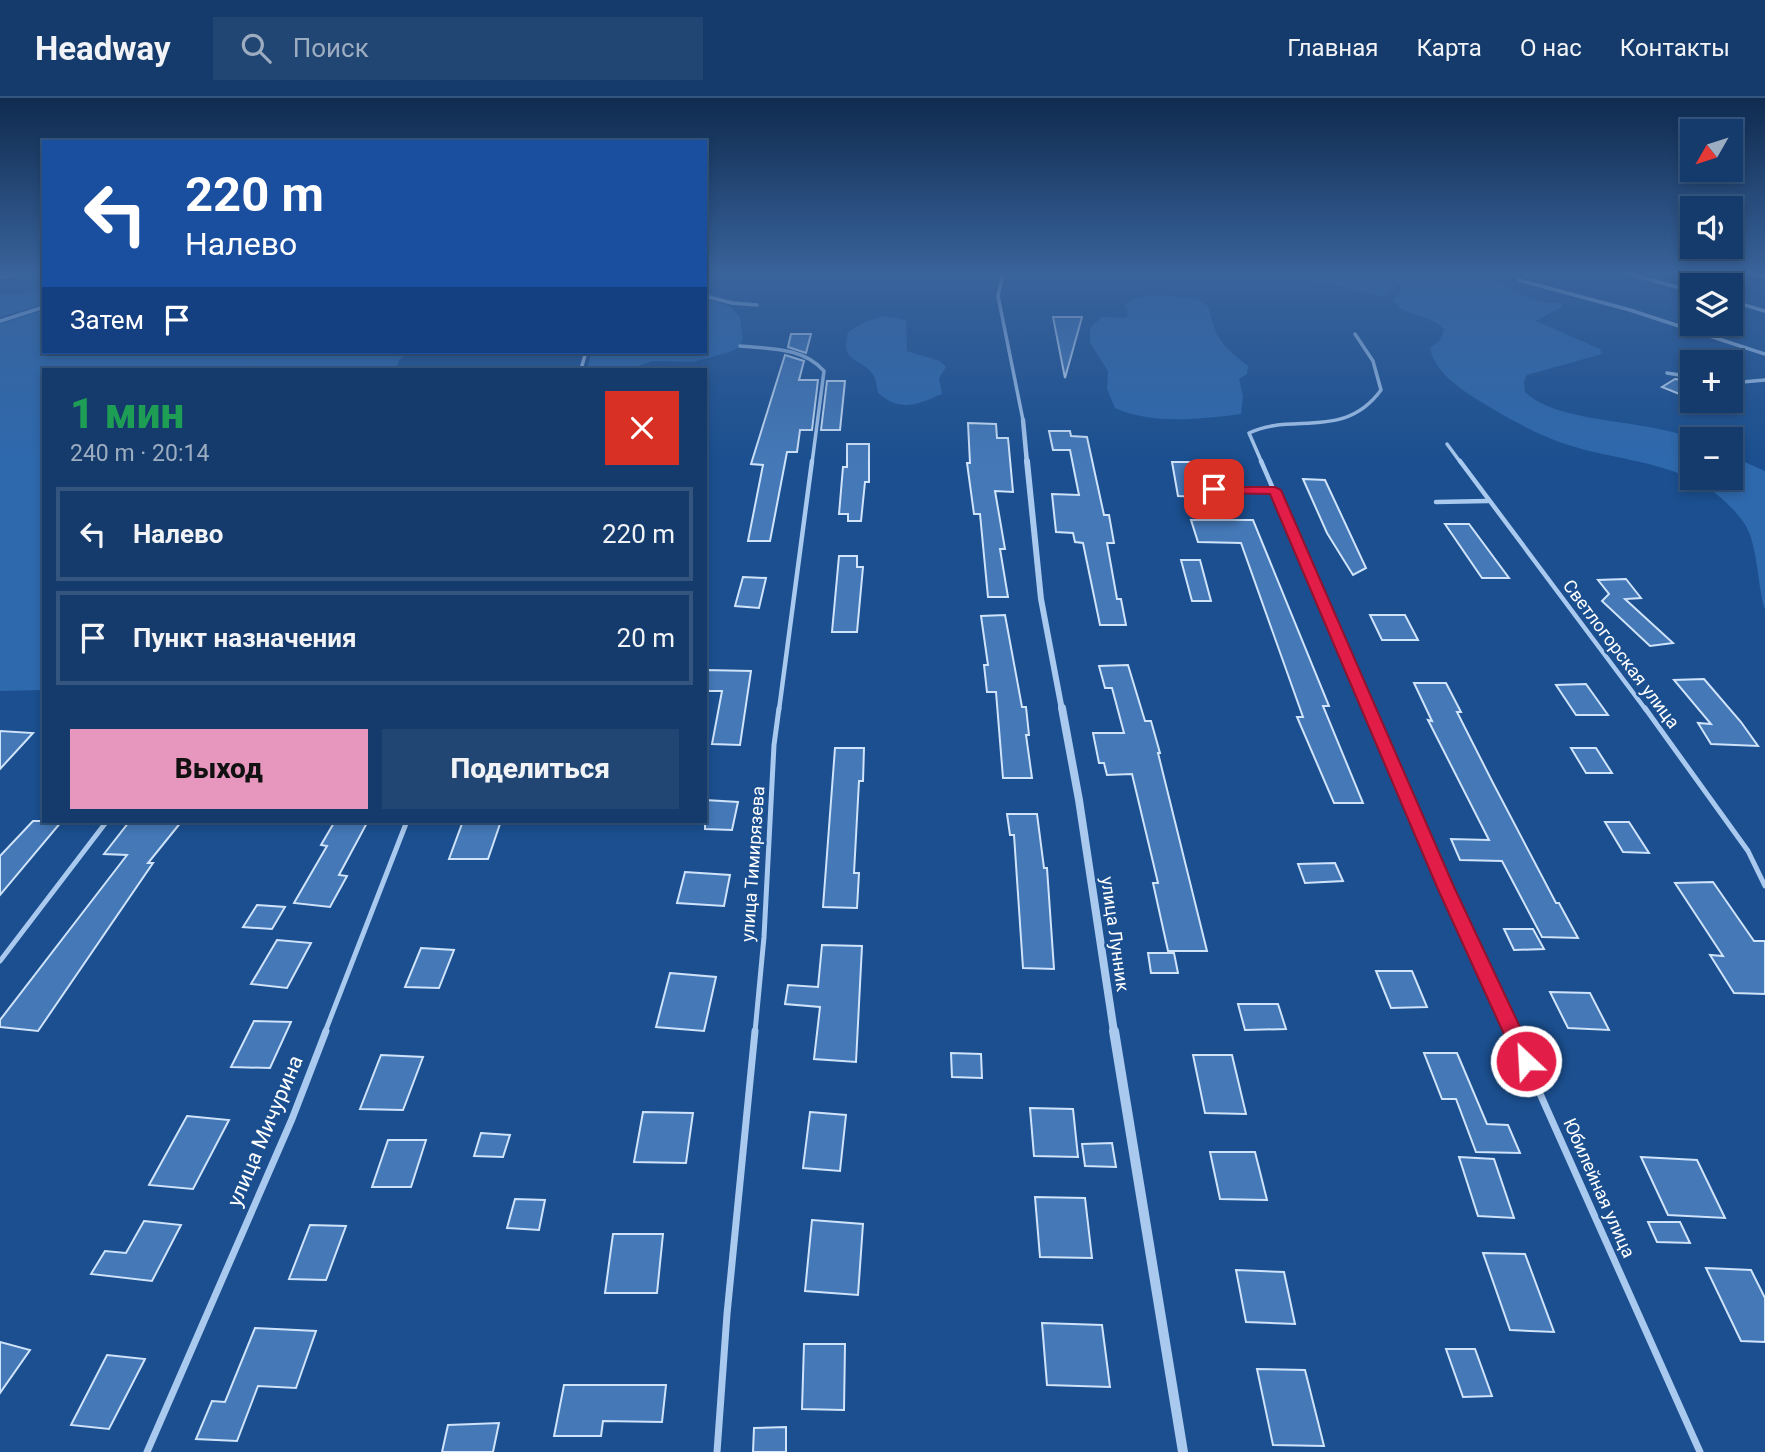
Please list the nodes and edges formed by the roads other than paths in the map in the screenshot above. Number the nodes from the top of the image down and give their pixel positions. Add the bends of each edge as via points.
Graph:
1 (1006, 336) edge
2 (1356, 336) edge
3 (1710, 336) edge
4 (740, 346) dead end
5 (1765, 354) edge
6 (1667, 373) dead end
7 (1680, 375) edge
8 (1765, 380) edge
9 (1743, 384) edge
10 (1023, 420) joint
11 (1447, 444) dead end
12 (1214, 489) dead end
13 (1275, 490) junction
14 (1488, 501) junction
15 (1436, 502) dead end
16 (105, 823) edge
17 (406, 823) edge
18 (1765, 886) edge
19 (0, 961) edge
20 (147, 1452) edge
21 (717, 1452) edge
22 (1183, 1452) edge
23 (1700, 1452) edge

1 - 10 lane
2 - 13 lane, Юбилейная улица via 1373,361 1381,390 1375,400 1344,417 1311,425 1259,427 1249,433
3 - 5 lane
4 - 21 lane, улица Тимирязева via 804,354 824,371 774,745 765,925
6 - 7 lane
8 - 9 lane
10 - 22 street, улица Лунник via 1041,599 1079,800
11 - 14 lane, Светлогорская улица
12 - 13 lane
13 - 23 lane, Юбилейная улица via 1445,887
14 - 15 lane
14 - 18 lane, Светлогорская улица via 1706,790 1748,851
16 - 19 lane
17 - 20 lane, улица Мичурина via 292,1119

